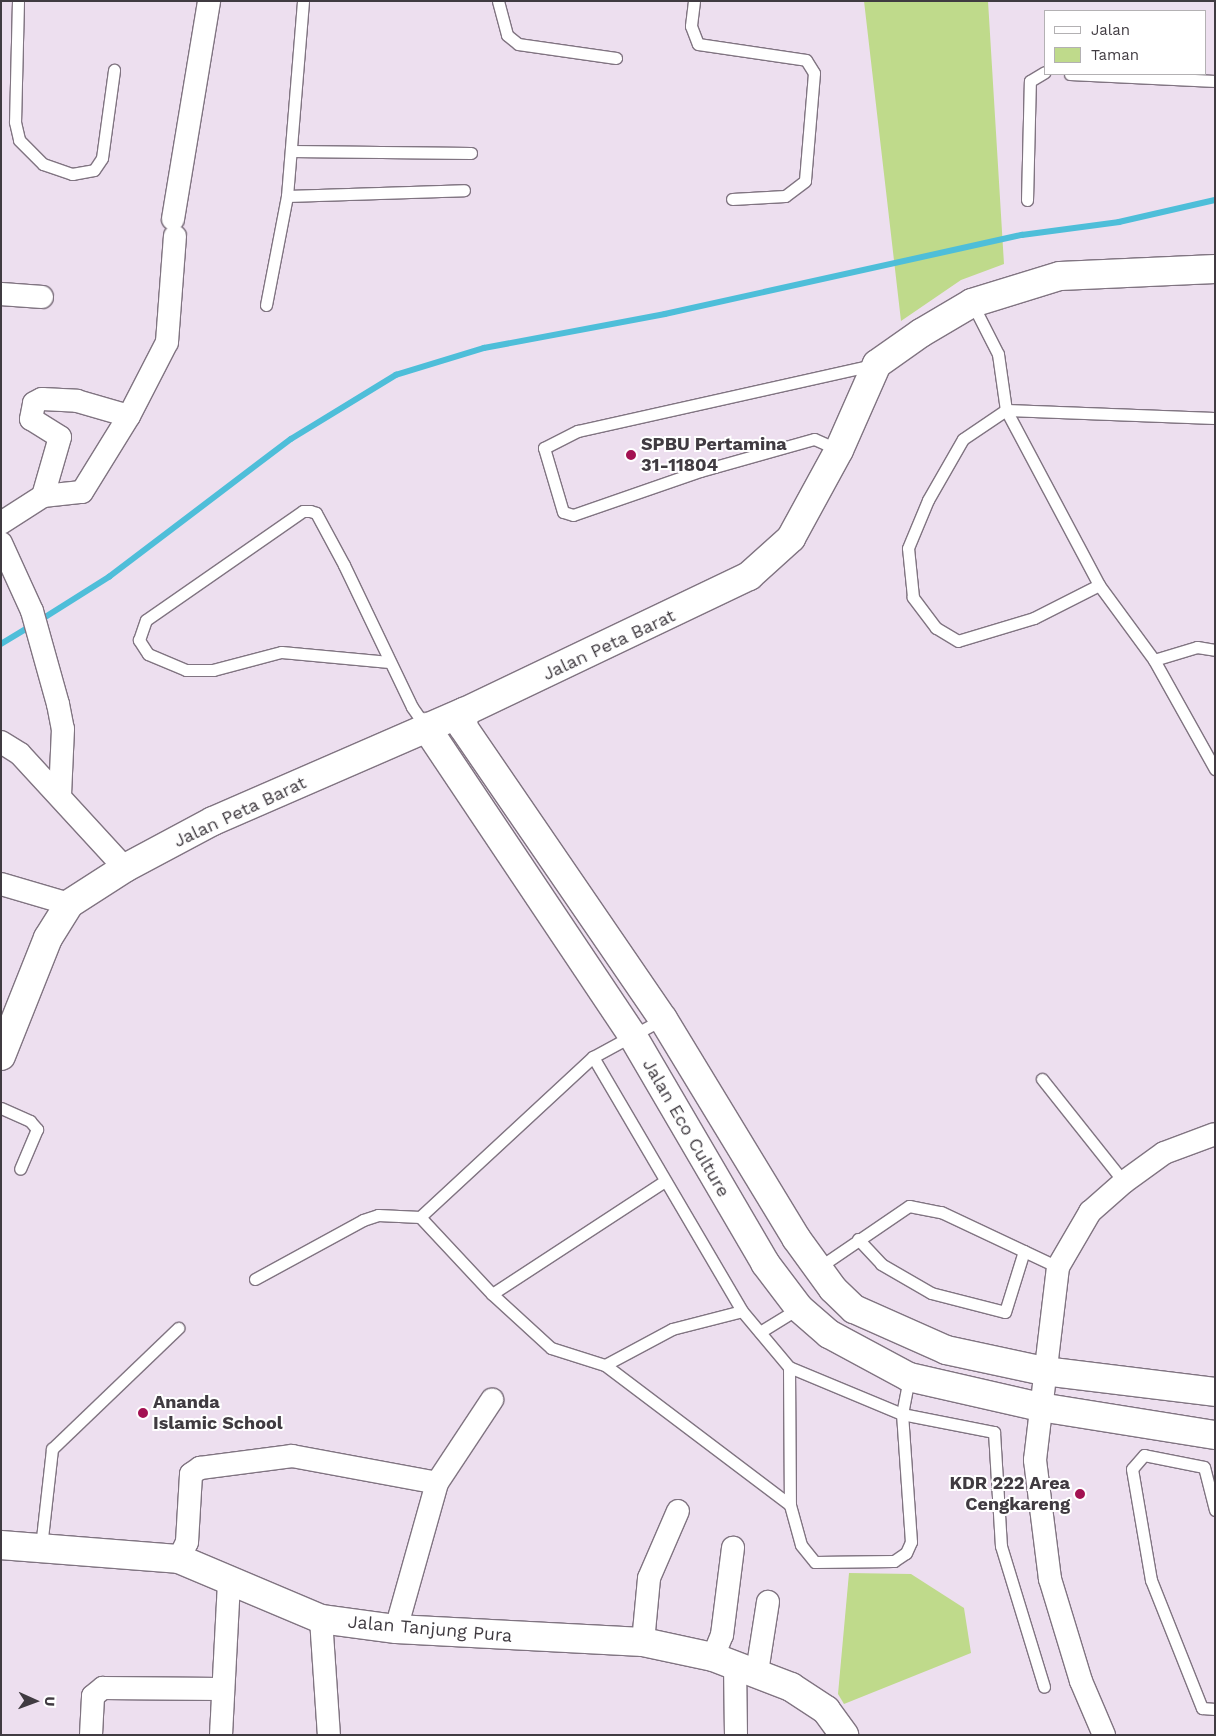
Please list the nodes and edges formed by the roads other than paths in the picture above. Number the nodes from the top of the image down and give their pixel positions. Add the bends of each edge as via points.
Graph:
1 (18, 1) edge
2 (209, 1) edge
3 (303, 1) edge
4 (498, 1) edge
5 (694, 1) edge
6 (616, 58) dead end
7 (114, 70) dead end
8 (1044, 73) edge
9 (1091, 75) edge
10 (1215, 81) edge
11 (291, 151) junction
12 (471, 153) dead end
13 (464, 190) dead end
14 (287, 196) junction
15 (732, 199) dead end
16 (1027, 200) dead end
17 (1215, 269) edge
18 (1, 294) edge
19 (42, 297) dead end
20 (972, 304) junction
21 (266, 305) dead end
22 (877, 364) junction
23 (1006, 410) junction
24 (129, 416) junction
25 (1215, 418) edge
26 (839, 450) junction
27 (43, 496) junction
28 (1, 523) edge
29 (1, 544) edge
30 (1099, 585) junction
31 (1215, 650) edge
32 (1154, 660) junction
33 (390, 662) junction
34 (464, 712) junction
35 (426, 727) junction
36 (1, 742) edge
37 (1215, 769) edge
38 (60, 796) junction
39 (125, 868) junction
40 (1, 884) edge
41 (69, 904) junction
42 (663, 1019) junction
43 (632, 1035) junction
44 (3, 1050) edge
45 (593, 1057) junction
46 (1042, 1079) dead end
47 (1, 1108) edge
48 (1215, 1134) edge
49 (20, 1169) dead end
50 (663, 1182) junction
51 (1124, 1182) junction
52 (420, 1217) junction
53 (796, 1238) junction
54 (858, 1239) junction
55 (1024, 1251) junction
56 (765, 1263) junction
57 (1058, 1267) junction
58 (816, 1269) junction
59 (255, 1279) dead end
60 (492, 1294) junction
61 (799, 1308) junction
62 (742, 1310) junction
63 (178, 1328) dead end
64 (760, 1332) junction
65 (605, 1365) junction
66 (789, 1367) junction
67 (1044, 1371) junction
68 (908, 1377) junction
69 (1215, 1392) edge
70 (492, 1400) dead end
71 (1040, 1407) junction
72 (902, 1414) junction
73 (1215, 1435) edge
74 (437, 1483) junction
75 (790, 1505) junction
76 (1215, 1510) edge
77 (678, 1511) dead end
78 (1, 1544) edge
79 (40, 1547) junction
80 (733, 1548) dead end
81 (179, 1559) junction
82 (229, 1583) junction
83 (768, 1602) dead end
84 (321, 1619) junction
85 (396, 1629) junction
86 (643, 1642) junction
87 (735, 1665) junction
88 (1044, 1687) dead end
89 (221, 1689) junction
90 (1215, 1709) edge
91 (91, 1735) edge
92 (221, 1735) edge
93 (329, 1735) edge
94 (736, 1735) edge
95 (844, 1735) edge
96 (1104, 1735) edge

1 - 7 lane via 14,122 19,140 43,164 72,174 94,170 102,158
2 - 24 street via 174,228 167,342
3 - 11 lane
4 - 6 lane via 506,35 518,44
5 - 15 lane via 690,26 698,44 806,60 814,73 805,181 785,196
8 - 16 lane via 1030,81
9 - 10 lane
11 - 12 lane
11 - 14 lane
13 - 14 lane
14 - 21 lane
17 - 20 street via 1060,276
18 - 19 street
20 - 22 street
20 - 23 lane via 998,354
22 - 26 street, Jalan Peta Barat
22 - 26 lane via 578,431 544,448 563,512 573,515 700,471 814,439
23 - 25 lane
23 - 30 lane
23 - 30 lane via 964,439 928,500 908,548 913,597 936,628 958,641 1034,618
24 - 27 street via 82,492
24 - 27 street via 77,401 42,399 34,403 31,419 60,437
26 - 34 street, Jalan Peta Barat via 791,538 749,576
27 - 28 street
29 - 38 street via 32,611 64,730
30 - 32 lane
31 - 32 lane via 1197,647
32 - 37 lane
33 - 33 lane via 344,565 316,513 310,511 303,511 146,620 139,640 148,654 186,670 213,670 281,652
33 - 35 lane
34 - 35 street, Jalan Peta Barat
34 - 42 street, Jalan Eco Culture via 463,728
35 - 39 street, Jalan Peta Barat via 213,822
35 - 43 street, Jalan Eco Culture
36 - 38 street via 20,754
38 - 39 street
39 - 41 street, Jalan Peta Barat
40 - 41 street
41 - 44 street, Jalan Peta Barat via 48,938
42 - 43 lane
42 - 53 street, Jalan Eco Culture
43 - 45 lane
43 - 56 street, Jalan Eco Culture
45 - 50 lane
45 - 52 lane
46 - 51 lane
47 - 49 lane via 30,1121 37,1129
48 - 51 street via 1164,1153
50 - 60 lane
50 - 62 lane
51 - 57 street via 1090,1212
52 - 59 lane via 378,1216 363,1220
52 - 60 lane
53 - 56 street
53 - 58 street, Jalan Eco Culture
54 - 55 lane via 909,1206 941,1212
54 - 55 lane via 882,1264 931,1293 1005,1312
54 - 58 lane
55 - 57 lane
56 - 61 street, Jalan Eco Culture
57 - 67 street
58 - 67 street, Jalan Eco Culture via 854,1310 946,1350
60 - 65 lane via 551,1348
61 - 64 lane
61 - 68 street, Jalan Eco Culture via 829,1334
62 - 64 lane
62 - 65 lane via 672,1329
63 - 79 lane via 52,1449
64 - 66 lane
65 - 75 lane
66 - 72 lane
66 - 75 lane
67 - 69 street, Jalan Eco Culture
67 - 71 street
68 - 71 street, Jalan Eco Culture
68 - 72 lane
70 - 74 street
71 - 73 street, Jalan Eco Culture
71 - 96 street via 1035,1460 1050,1579 1081,1681
72 - 75 lane via 911,1542 906,1552 894,1561 815,1562 801,1545
72 - 88 lane via 994,1432 1001,1546
74 - 81 street via 292,1456 200,1468 190,1474 187,1542
74 - 85 street
76 - 90 lane via 1204,1467 1144,1455 1132,1469 1151,1580 1202,1708
77 - 86 street via 649,1578
78 - 79 street, Jalan Tanjung Pura
79 - 81 street, Jalan Tanjung Pura
80 - 87 street via 722,1635
81 - 82 street, Jalan Tanjung Pura
82 - 84 street, Jalan Tanjung Pura
82 - 89 street
83 - 87 street
84 - 85 street, Jalan Tanjung Pura
84 - 93 street
85 - 86 street, Jalan Tanjung Pura
86 - 87 street, Jalan Tanjung Pura
87 - 94 street
87 - 95 street, Jalan Tanjung Pura via 791,1687 826,1710
89 - 91 street via 103,1688 93,1696
89 - 92 street

